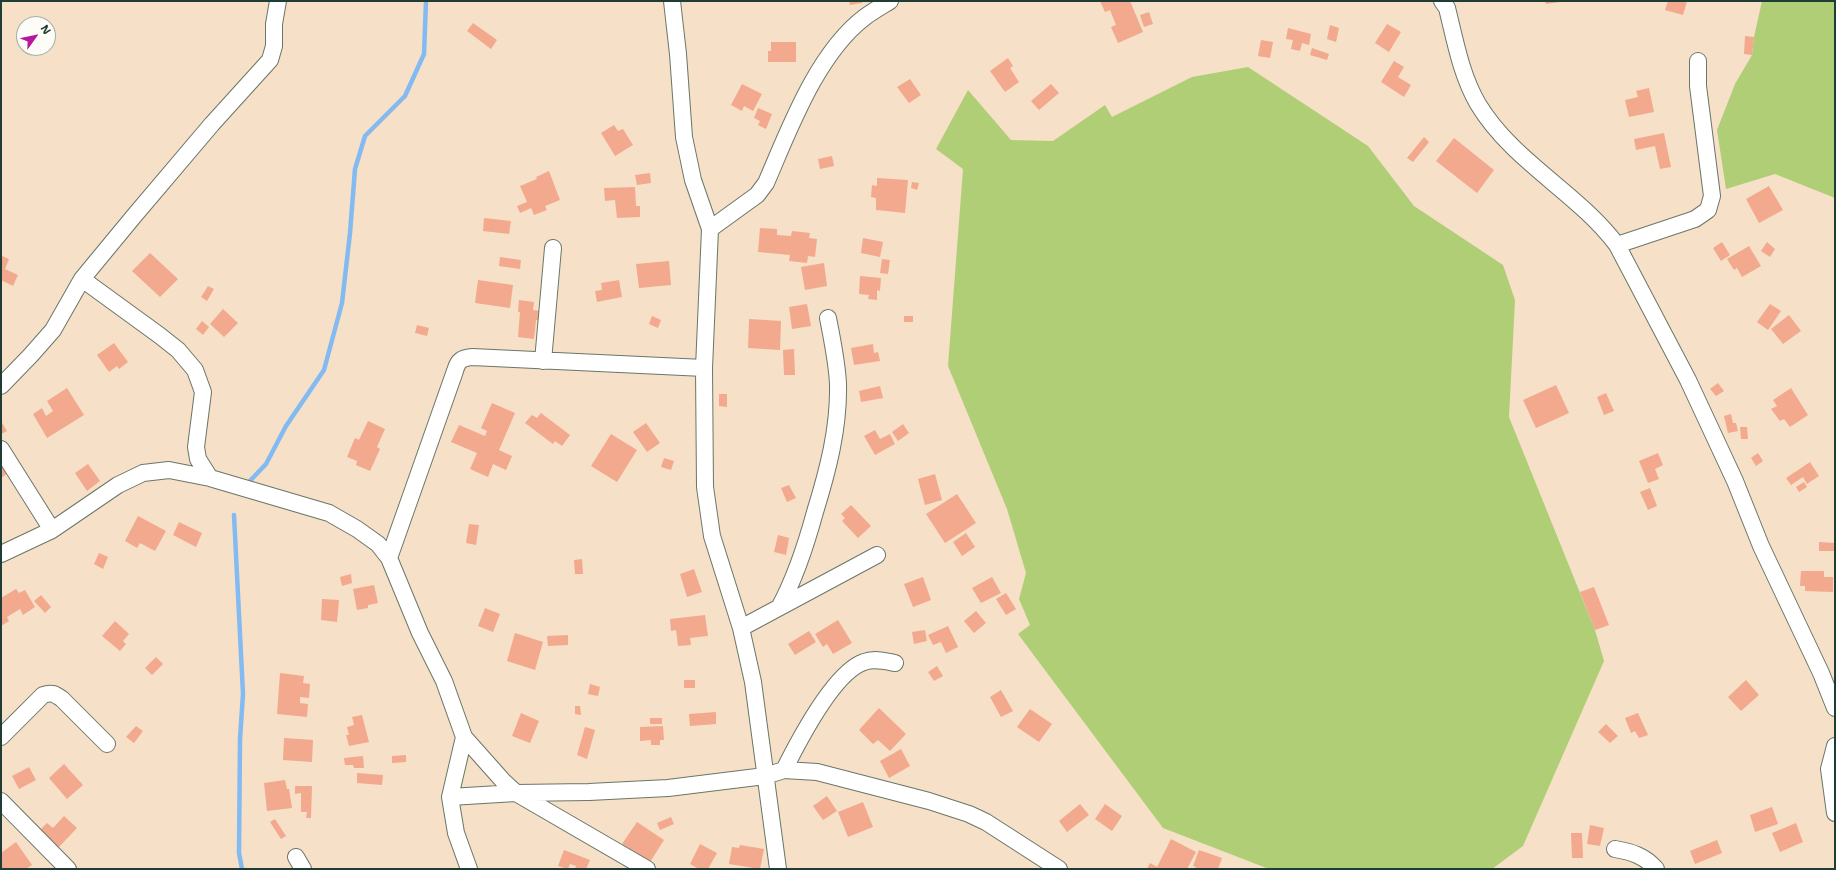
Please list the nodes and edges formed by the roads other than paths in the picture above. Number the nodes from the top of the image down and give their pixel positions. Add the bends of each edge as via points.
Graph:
1 (278, 1) edge
2 (672, 1) edge
3 (890, 1) edge
4 (1442, 1) edge
5 (1698, 61) dead end
6 (710, 229) junction
7 (1617, 245) junction
8 (553, 248) dead end
9 (82, 279) junction
10 (828, 318) dead end
11 (543, 361) junction
12 (704, 368) junction
13 (1, 386) edge
14 (1, 449) edge
15 (210, 478) junction
16 (52, 530) junction
17 (1, 554) edge
18 (877, 555) dead end
19 (389, 558) junction
20 (780, 606) junction
21 (741, 628) junction
22 (895, 663) dead end
23 (1835, 708) edge
24 (1, 737) edge
25 (464, 737) junction
26 (107, 744) dead end
27 (1835, 746) edge
28 (784, 770) junction
29 (765, 776) junction
30 (516, 793) junction
31 (450, 797) junction
32 (1, 801) edge
33 (1835, 813) edge
34 (1615, 849) dead end
35 (68, 869) edge
36 (468, 869) edge
37 (647, 869) edge
38 (778, 869) edge
39 (1059, 869) edge
40 (1656, 869) edge

1 - 9 street via 274,46 270,60 202,135
2 - 6 street via 684,137 694,180
3 - 6 street via 864,18 823,64 805,94 766,183 757,195
4 - 7 street via 1447,8 1469,87 1491,122 1526,161 1593,218
5 - 7 street via 1698,86 1712,196 1708,210 1695,219
6 - 12 street
7 - 23 street via 1691,387
8 - 11 street
9 - 13 street via 53,330
9 - 15 street via 178,350 195,370 203,392 196,447 198,459
10 - 20 street via 838,383 837,424 807,541 792,584
11 - 12 street
11 - 19 street via 472,357 458,362
12 - 21 street via 705,486 712,536
14 - 16 street
15 - 16 street via 169,470 143,473 118,485
15 - 19 street via 329,513 357,528 378,544
16 - 17 street
18 - 20 street
19 - 25 street via 420,633 444,681
20 - 21 street
21 - 29 street via 753,682
22 - 28 street via 880,660 864,662 849,670 815,714
24 - 26 street via 49,693 62,699
25 - 30 street
25 - 31 street
27 - 33 street via 1829,769
28 - 29 street
28 - 39 street via 817,772 969,814 986,822
29 - 30 street via 668,788
29 - 38 street
30 - 31 street
30 - 37 street
31 - 36 street via 456,833
32 - 35 street
34 - 40 street via 1632,852 1648,860

